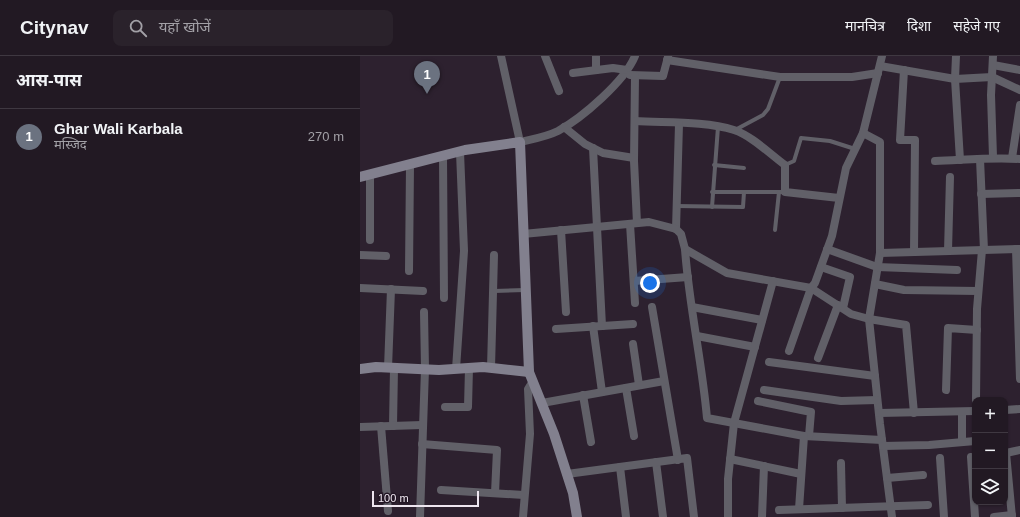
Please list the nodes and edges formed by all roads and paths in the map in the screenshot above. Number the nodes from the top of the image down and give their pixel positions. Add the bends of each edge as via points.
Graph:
1 (501, 56) edge
2 (545, 56) edge
3 (596, 56) edge
4 (635, 56) edge
5 (882, 56) edge
6 (956, 56) edge
7 (993, 56) edge
8 (667, 58) edge
9 (993, 65) junction
10 (596, 70) junction
11 (879, 70) junction
12 (904, 70) junction
13 (1020, 70) edge
14 (626, 72) junction
15 (573, 73) dead end
16 (635, 76) junction
17 (780, 77) junction
18 (992, 77) junction
19 (955, 79) junction
20 (1020, 90) edge
21 (559, 91) dead end
22 (1020, 105) edge
23 (635, 121) junction
24 (1019, 122) edge
25 (679, 124) junction
26 (564, 127) junction
27 (718, 127) junction
28 (734, 130) junction
29 (863, 133) junction
30 (520, 142) junction
31 (593, 148) junction
32 (855, 149) junction
33 (460, 152) junction
34 (443, 156) junction
35 (993, 157) junction
36 (634, 158) junction
37 (1016, 158) edge
38 (980, 159) junction
39 (960, 160) junction
40 (935, 161) dead end
41 (410, 165) junction
42 (714, 165) junction
43 (785, 166) junction
44 (744, 168) dead end
45 (365, 176) edge
46 (950, 177) dead end
47 (712, 192) junction
48 (744, 192) junction
49 (782, 192) junction
50 (1020, 193) edge
51 (981, 194) junction
52 (839, 198) junction
53 (676, 206) junction
54 (712, 207) junction
55 (633, 224) junction
56 (597, 227) junction
57 (676, 229) junction
58 (561, 230) junction
59 (775, 230) dead end
60 (523, 234) junction
61 (370, 240) dead end
62 (686, 249) junction
63 (827, 249) junction
64 (1018, 249) edge
65 (983, 250) junction
66 (948, 251) junction
67 (914, 252) junction
68 (880, 253) junction
69 (360, 255) edge
70 (494, 255) dead end
71 (386, 256) dead end
72 (821, 267) junction
73 (878, 267) junction
74 (957, 270) dead end
75 (409, 271) dead end
76 (688, 277) junction
77 (634, 281) junction
78 (773, 281) junction
79 (875, 284) junction
80 (360, 288) edge
81 (811, 288) junction
82 (391, 289) junction
83 (525, 290) junction
84 (423, 291) dead end
85 (494, 291) junction
86 (978, 291) junction
87 (444, 298) dead end
88 (635, 303) dead end
89 (652, 307) dead end
90 (692, 307) junction
91 (840, 307) junction
92 (424, 312) dead end
93 (566, 312) dead end
94 (762, 320) junction
95 (869, 320) junction
96 (633, 324) dead end
97 (593, 326) junction
98 (602, 326) junction
99 (556, 329) dead end
100 (977, 330) junction
101 (697, 336) junction
102 (633, 344) dead end
103 (755, 347) junction
104 (789, 351) dead end
105 (818, 358) dead end
106 (769, 362) dead end
107 (391, 368) junction
108 (469, 368) junction
109 (491, 368) junction
110 (360, 369) edge
111 (425, 369) junction
112 (456, 369) junction
113 (531, 376) junction
114 (875, 376) junction
115 (1020, 379) edge
116 (664, 381) junction
117 (639, 385) junction
118 (626, 388) junction
119 (764, 390) dead end
120 (946, 390) dead end
121 (602, 392) junction
122 (583, 395) junction
123 (976, 397) edge
124 (877, 400) junction
125 (758, 401) dead end
126 (542, 403) junction
127 (445, 407) dead end
128 (1020, 409) edge
129 (1008, 410) edge
130 (962, 412) junction
131 (972, 412) edge
132 (878, 413) junction
133 (914, 413) junction
134 (734, 423) junction
135 (422, 425) junction
136 (381, 426) junction
137 (393, 426) junction
138 (360, 427) edge
139 (634, 436) dead end
140 (806, 436) junction
141 (972, 441) edge
142 (591, 442) dead end
143 (962, 442) junction
144 (882, 443) junction
145 (422, 444) junction
146 (1020, 450) edge
147 (971, 457) dead end
148 (940, 458) dead end
149 (730, 459) junction
150 (678, 460) junction
151 (656, 462) junction
152 (841, 463) dead end
153 (764, 466) junction
154 (620, 467) junction
155 (567, 474) junction
156 (801, 474) junction
157 (923, 475) dead end
158 (887, 478) junction
159 (441, 490) dead end
160 (495, 494) junction
161 (524, 495) junction
162 (928, 505) dead end
163 (891, 506) junction
164 (842, 508) junction
165 (799, 509) junction
166 (779, 510) dead end
167 (388, 511) dead end
168 (1012, 516) edge
169 (420, 517) edge
170 (523, 517) edge
171 (577, 517) edge
172 (626, 517) edge
173 (663, 517) edge
174 (694, 517) edge
175 (728, 517) edge
176 (762, 517) edge
177 (892, 517) edge
178 (944, 517) edge
179 (975, 517) edge
180 (994, 517) edge

1 - 30 street
2 - 21 street
3 - 10 street
4 - 14 street
5 - 11 street
6 - 19 street
7 - 9 street
8 - 16 street via 663,76
8 - 17 street
9 - 13 street
9 - 18 street
10 - 14 street via 613,68
10 - 15 street
11 - 12 street
11 - 17 street via 852,77
11 - 29 street
12 - 19 street
12 - 67 street via 900,140 915,140
14 - 16 street
14 - 26 street via 580,117
16 - 23 street
17 - 28 lane via 768,109 763,115
18 - 19 street
18 - 20 street
18 - 35 street
19 - 39 street
22 - 24 street
23 - 25 street
23 - 36 street
24 - 37 street
25 - 27 street
25 - 53 street
26 - 30 street via 541,137
26 - 31 street
27 - 28 street
27 - 42 lane
28 - 43 street
29 - 32 street
29 - 68 street via 880,142
30 - 33 street
30 - 60 street
31 - 36 street via 603,153
31 - 56 street
32 - 43 lane via 830,141 801,138 794,161
32 - 52 street via 846,168
33 - 34 street
33 - 112 street via 464,251
34 - 41 street
34 - 87 street
35 - 37 street
35 - 38 street
36 - 55 street
38 - 39 street
38 - 51 street
39 - 40 street
41 - 45 street
41 - 75 street
42 - 44 lane
42 - 47 lane
43 - 49 street
45 - 61 street
46 - 66 street
47 - 48 lane
47 - 54 lane
48 - 49 lane
48 - 54 lane via 743,207
49 - 52 street
49 - 59 lane
50 - 51 street
51 - 65 street
52 - 63 street
53 - 54 lane
53 - 57 street
55 - 56 street
55 - 57 street via 648,222
55 - 77 street
56 - 58 street
56 - 98 street
57 - 62 street via 681,234
58 - 60 street
58 - 93 street
60 - 83 street
62 - 76 street
62 - 78 street via 727,273
63 - 72 street
63 - 73 street
64 - 65 street
64 - 115 street
65 - 66 street
65 - 86 street
66 - 67 street
67 - 68 street
68 - 73 street
69 - 71 street
70 - 85 street
72 - 81 street
72 - 91 street via 850,277
73 - 74 street
73 - 79 street
76 - 77 street
76 - 90 street
77 - 88 street
78 - 81 street
78 - 94 street
79 - 86 street via 904,290
79 - 95 street
80 - 82 street
81 - 91 street
81 - 104 street
82 - 84 street
82 - 107 street
83 - 85 lane
83 - 113 street
85 - 109 street
86 - 100 street
89 - 116 street
90 - 94 street
90 - 101 street
91 - 95 street
91 - 105 street
92 - 111 street
94 - 103 street
95 - 114 street
95 - 133 street via 906,325
96 - 98 street
97 - 98 street
97 - 99 street
97 - 121 street
100 - 120 street via 948,328
100 - 123 street
101 - 103 street
101 - 134 street via 707,418
102 - 117 street
103 - 134 street
106 - 114 street
107 - 110 street
107 - 111 street
107 - 137 street
108 - 109 street
108 - 112 street
108 - 127 street via 468,407
109 - 113 street
111 - 112 street
111 - 135 street
113 - 126 street
113 - 161 street via 528,389 530,434
114 - 124 street
116 - 117 street
116 - 150 street
117 - 118 street
118 - 121 street
118 - 139 street
119 - 124 street via 841,401
121 - 122 street
122 - 126 street
122 - 142 street
124 - 132 street
125 - 140 street via 811,412
126 - 155 street
128 - 129 street
130 - 131 street
130 - 133 street
130 - 143 street
132 - 133 street
132 - 144 street
134 - 140 street
134 - 149 street
135 - 137 street
135 - 145 street
136 - 137 street
136 - 138 street
136 - 167 street
140 - 144 street
140 - 156 street
141 - 143 street
143 - 144 street via 929,446
144 - 158 street
145 - 160 street via 497,450
145 - 169 street
146 - 168 street via 1006,453
147 - 179 street
148 - 178 street
149 - 153 street
149 - 175 street
150 - 151 street
150 - 174 street via 687,458
151 - 154 street
151 - 173 street
152 - 164 street
153 - 156 street
153 - 176 street
154 - 155 street
154 - 172 street
155 - 171 street
156 - 165 street
157 - 158 street
158 - 163 street
159 - 160 street
160 - 161 street
161 - 170 street
162 - 163 street
163 - 164 street
163 - 177 street
164 - 165 street
165 - 166 street
168 - 180 street

